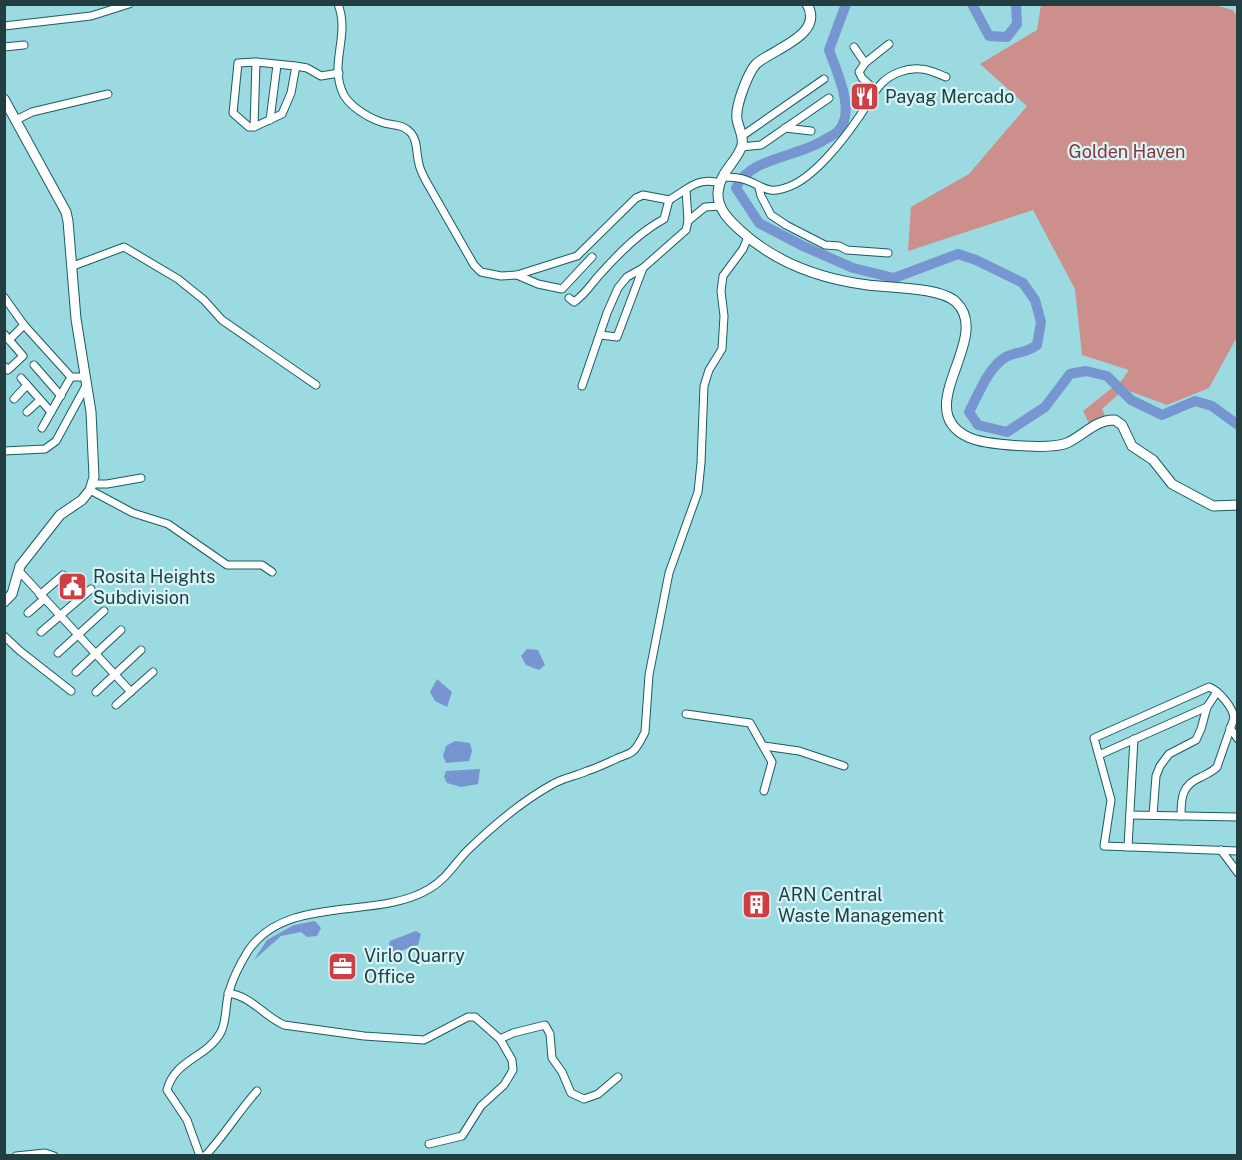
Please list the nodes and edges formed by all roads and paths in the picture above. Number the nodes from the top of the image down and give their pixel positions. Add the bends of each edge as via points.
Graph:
1 (129, 4) edge
2 (338, 4) edge
3 (807, 4) edge
4 (4, 26) edge
5 (889, 44) dead end
6 (24, 45) dead end
7 (4, 47) edge
8 (854, 47) dead end
9 (256, 62) junction
10 (865, 63) junction
11 (277, 65) junction
12 (296, 66) junction
13 (339, 73) junction
14 (946, 77) dead end
15 (824, 79) dead end
16 (875, 90) junction
17 (108, 94) dead end
18 (829, 98) dead end
19 (6, 104) edge
20 (16, 120) junction
21 (270, 120) junction
22 (254, 127) junction
23 (785, 128) junction
24 (811, 131) dead end
25 (742, 136) junction
26 (741, 147) junction
27 (721, 180) junction
28 (759, 188) junction
29 (686, 190) junction
30 (669, 200) junction
31 (721, 207) junction
32 (688, 221) junction
33 (748, 237) junction
34 (888, 253) dead end
35 (592, 257) dead end
36 (73, 266) junction
37 (643, 268) junction
38 (517, 275) junction
39 (4, 297) edge
40 (569, 298) dead end
41 (24, 325) junction
42 (600, 335) junction
43 (7, 337) edge
44 (34, 365) dead end
45 (4, 366) edge
46 (71, 376) junction
47 (21, 378) dead end
48 (87, 381) junction
49 (27, 385) junction
50 (316, 385) dead end
51 (582, 386) dead end
52 (61, 396) junction
53 (14, 399) dead end
54 (40, 400) junction
55 (27, 412) dead end
56 (51, 412) junction
57 (42, 428) dead end
58 (4, 452) edge
59 (141, 478) dead end
60 (91, 487) junction
61 (1238, 505) edge
62 (19, 572) junction
63 (272, 572) dead end
64 (63, 575) dead end
65 (92, 589) dead end
66 (42, 597) junction
67 (4, 602) edge
68 (104, 611) dead end
69 (28, 613) dead end
70 (59, 615) junction
71 (122, 630) dead end
72 (41, 632) dead end
73 (78, 635) junction
74 (4, 636) edge
75 (141, 650) dead end
76 (57, 653) dead end
77 (95, 654) junction
78 (76, 672) dead end
79 (153, 672) dead end
80 (114, 675) junction
81 (71, 690) dead end
82 (96, 692) dead end
83 (131, 692) junction
84 (1217, 692) junction
85 (116, 705) dead end
86 (1207, 707) junction
87 (686, 714) dead end
88 (1230, 728) junction
89 (1134, 739) junction
90 (1238, 740) edge
91 (764, 746) junction
92 (1099, 755) junction
93 (844, 766) dead end
94 (764, 791) dead end
95 (1130, 815) junction
96 (1153, 815) junction
97 (1181, 816) junction
98 (1238, 817) edge
99 (1128, 847) junction
100 (1221, 850) junction
101 (1238, 850) edge
102 (1237, 872) edge
103 (228, 993) junction
104 (500, 1039) junction
105 (618, 1077) dead end
106 (257, 1091) dead end
107 (429, 1144) dead end
108 (16, 1155) edge
109 (54, 1155) edge
110 (200, 1155) edge
111 (205, 1155) edge

1 - 4 street via 91,16
2 - 13 street via 343,21 337,58
3 - 25 main road via 811,20 806,30 752,69 737,110
5 - 10 street
6 - 7 street
8 - 10 street
9 - 11 street
9 - 22 street
9 - 22 street via 238,63 233,113
10 - 16 street via 859,72
11 - 12 street
11 - 21 street
12 - 13 street via 321,75
12 - 21 street via 282,114
13 - 38 street via 342,90 351,103 383,123 403,126 412,135 419,167 474,265 481,272
14 - 16 street via 910,69 896,73
15 - 25 street
16 - 28 street via 839,146 804,178 777,190
17 - 20 street via 32,112
18 - 23 street
19 - 20 main road
20 - 36 main road via 66,212
21 - 22 street
23 - 24 street
23 - 26 street via 760,145
25 - 26 main road
26 - 27 main road
27 - 28 street via 736,177
27 - 29 street via 693,183
27 - 31 main road
28 - 34 street via 771,215 825,245
29 - 30 street
29 - 32 street
30 - 38 street via 644,195 636,198 578,256
30 - 40 street via 663,219 645,230 602,271 581,298 574,302
31 - 32 street via 705,207
31 - 33 main road
32 - 37 street via 686,230
33 - 61 main road via 800,269 857,283 937,293 958,303 965,315 966,330 946,402 952,423 968,437 1053,447 1102,422 1115,420 1122,425 1132,446 1153,460 1179,489 1214,506
33 - 103 street via 723,276 722,349 704,386 698,492 669,573 649,675 642,739 633,751 555,782 502,818 468,849 452,871 414,898 296,917 271,929 250,948
35 - 38 street via 562,289
36 - 48 main road via 76,319
36 - 50 street via 124,247 178,279 222,320
37 - 42 street via 618,288
37 - 42 street via 618,337
39 - 41 street
41 - 43 street
41 - 46 street
42 - 51 street
43 - 45 street via 22,356 8,370
44 - 52 street
46 - 48 street
46 - 52 street
47 - 49 street
48 - 58 street via 56,441 45,449
48 - 60 main road via 94,477
49 - 53 street
49 - 54 street
52 - 56 street
54 - 55 street
54 - 56 street
56 - 57 street
59 - 60 street
60 - 62 main road via 82,500 60,515
60 - 63 street via 133,513 168,524 227,565 262,565
62 - 66 street
62 - 67 main road via 12,594
64 - 66 street
65 - 70 street
66 - 69 street
66 - 70 street
68 - 73 street
70 - 72 street
70 - 73 street
71 - 77 street
73 - 76 street
73 - 77 street
74 - 81 street
75 - 80 street
77 - 78 street
77 - 80 street
79 - 83 street
80 - 82 street
80 - 83 street
83 - 85 street
84 - 86 street
84 - 88 street via 1234,713
84 - 92 street via 1206,687 1094,738
86 - 89 street
86 - 96 street via 1196,740 1167,756 1160,766
87 - 91 street via 750,723
88 - 90 street
88 - 97 street via 1214,771 1196,779 1183,791
89 - 92 street
89 - 95 street
91 - 93 street via 799,751
91 - 94 street via 772,762
92 - 99 street via 1111,800 1104,846
95 - 96 street
95 - 99 street
96 - 97 street
97 - 98 street
99 - 100 street
100 - 101 street
100 - 102 street
103 - 104 street via 239,994 275,1021 292,1027 424,1040 475,1017
103 - 110 street via 221,1032 181,1066 167,1090 187,1120
104 - 105 street via 545,1025 550,1034 552,1058 571,1093 584,1099 598,1094
104 - 107 street via 513,1070 504,1085 481,1106 462,1136
106 - 111 street
108 - 109 street

